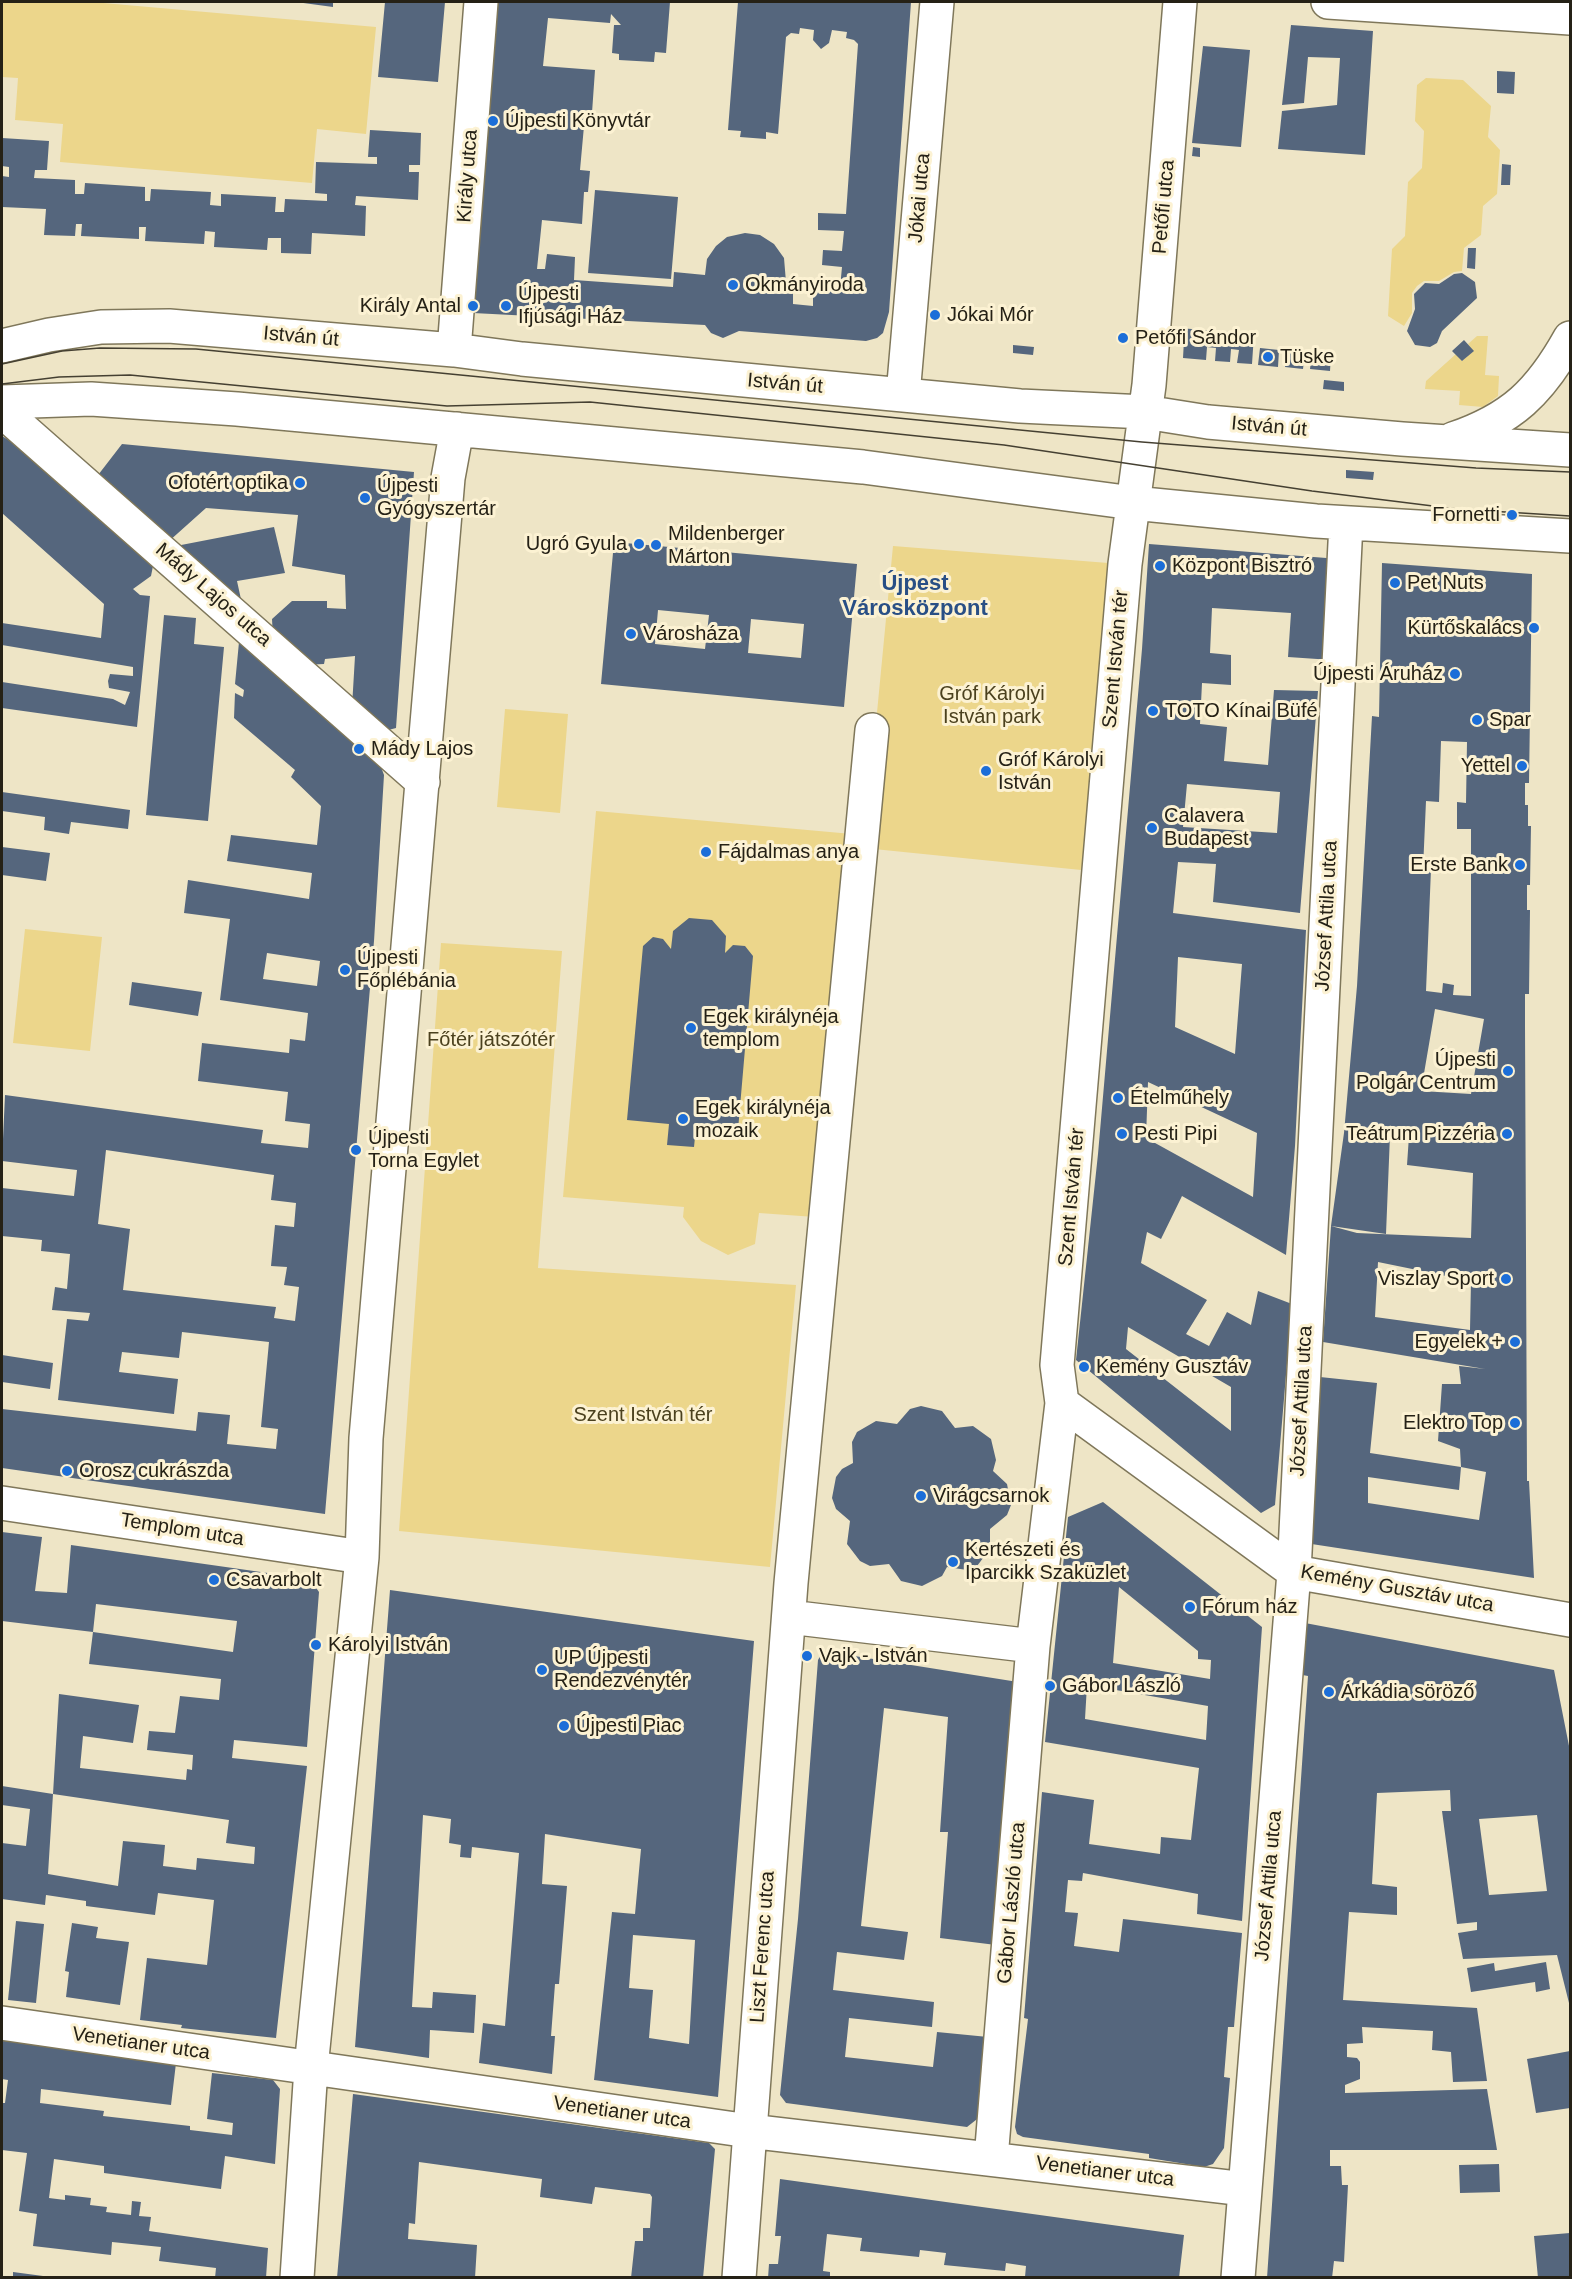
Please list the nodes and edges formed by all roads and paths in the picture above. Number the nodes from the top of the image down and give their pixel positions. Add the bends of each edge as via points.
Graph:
1 (481, 2) edge
2 (937, 2) edge
3 (1180, 2) edge
4 (1328, 2) edge
5 (1392, 4) edge
6 (1570, 18) edge
7 (1570, 338) edge
8 (2, 346) edge
9 (454, 350) junction
10 (903, 395) junction
11 (2, 402) edge
12 (2, 411) edge
13 (1145, 412) junction
14 (457, 429) junction
15 (1443, 443) junction
16 (1570, 450) edge
17 (1133, 502) junction
18 (1346, 524) junction
19 (1570, 536) edge
20 (872, 730) dead end
21 (423, 782) junction
22 (1062, 1403) junction
23 (2, 1503) edge
24 (362, 1557) junction
25 (1294, 1572) junction
26 (789, 1617) junction
27 (1570, 1620) edge
28 (1032, 1646) junction
29 (2, 2023) edge
30 (311, 2068) junction
31 (749, 2131) junction
32 (991, 2159) junction
33 (1245, 2189) junction
34 (297, 2277) edge
35 (739, 2277) edge
36 (1238, 2277) edge

1 - 9 street, Király utca
2 - 10 street, Jókai utca
3 - 13 street, Petőfi utca
4 - 5 street
5 - 6 street
7 - 15 street via 1541,384 1517,408 1492,424
8 - 9 street, István út via 101,327 168,326
9 - 10 street, István út
10 - 13 street, István út
11 - 14 street via 91,399
12 - 21 street, Mády Lajos utca
13 - 15 street, István út via 1199,421
13 - 17 street, Petőfi utca
14 - 17 street via 896,470
14 - 21 street via 448,478
15 - 16 street, István út
17 - 18 street
17 - 22 street, Szent István tér via 1057,1365
18 - 19 street
18 - 25 street, József Attila utca
20 - 26 street, Liszt Ferenc utca
21 - 24 street via 367,1427
22 - 25 street, Kemény Gusztáv utca
22 - 28 street, Szent István tér
23 - 24 street, Templom utca
24 - 30 street
25 - 27 street, Kemény Gusztáv utca
25 - 33 street, József Attila utca
26 - 28 street
26 - 31 street, Liszt Ferenc utca
28 - 32 street, Gábor László utca
29 - 30 street, Venetianer utca
30 - 31 street, Venetianer utca
30 - 34 street
31 - 32 street, Venetianer utca
31 - 35 street, Liszt Ferenc utca
32 - 33 street, Venetianer utca
33 - 36 street, József Attila utca

